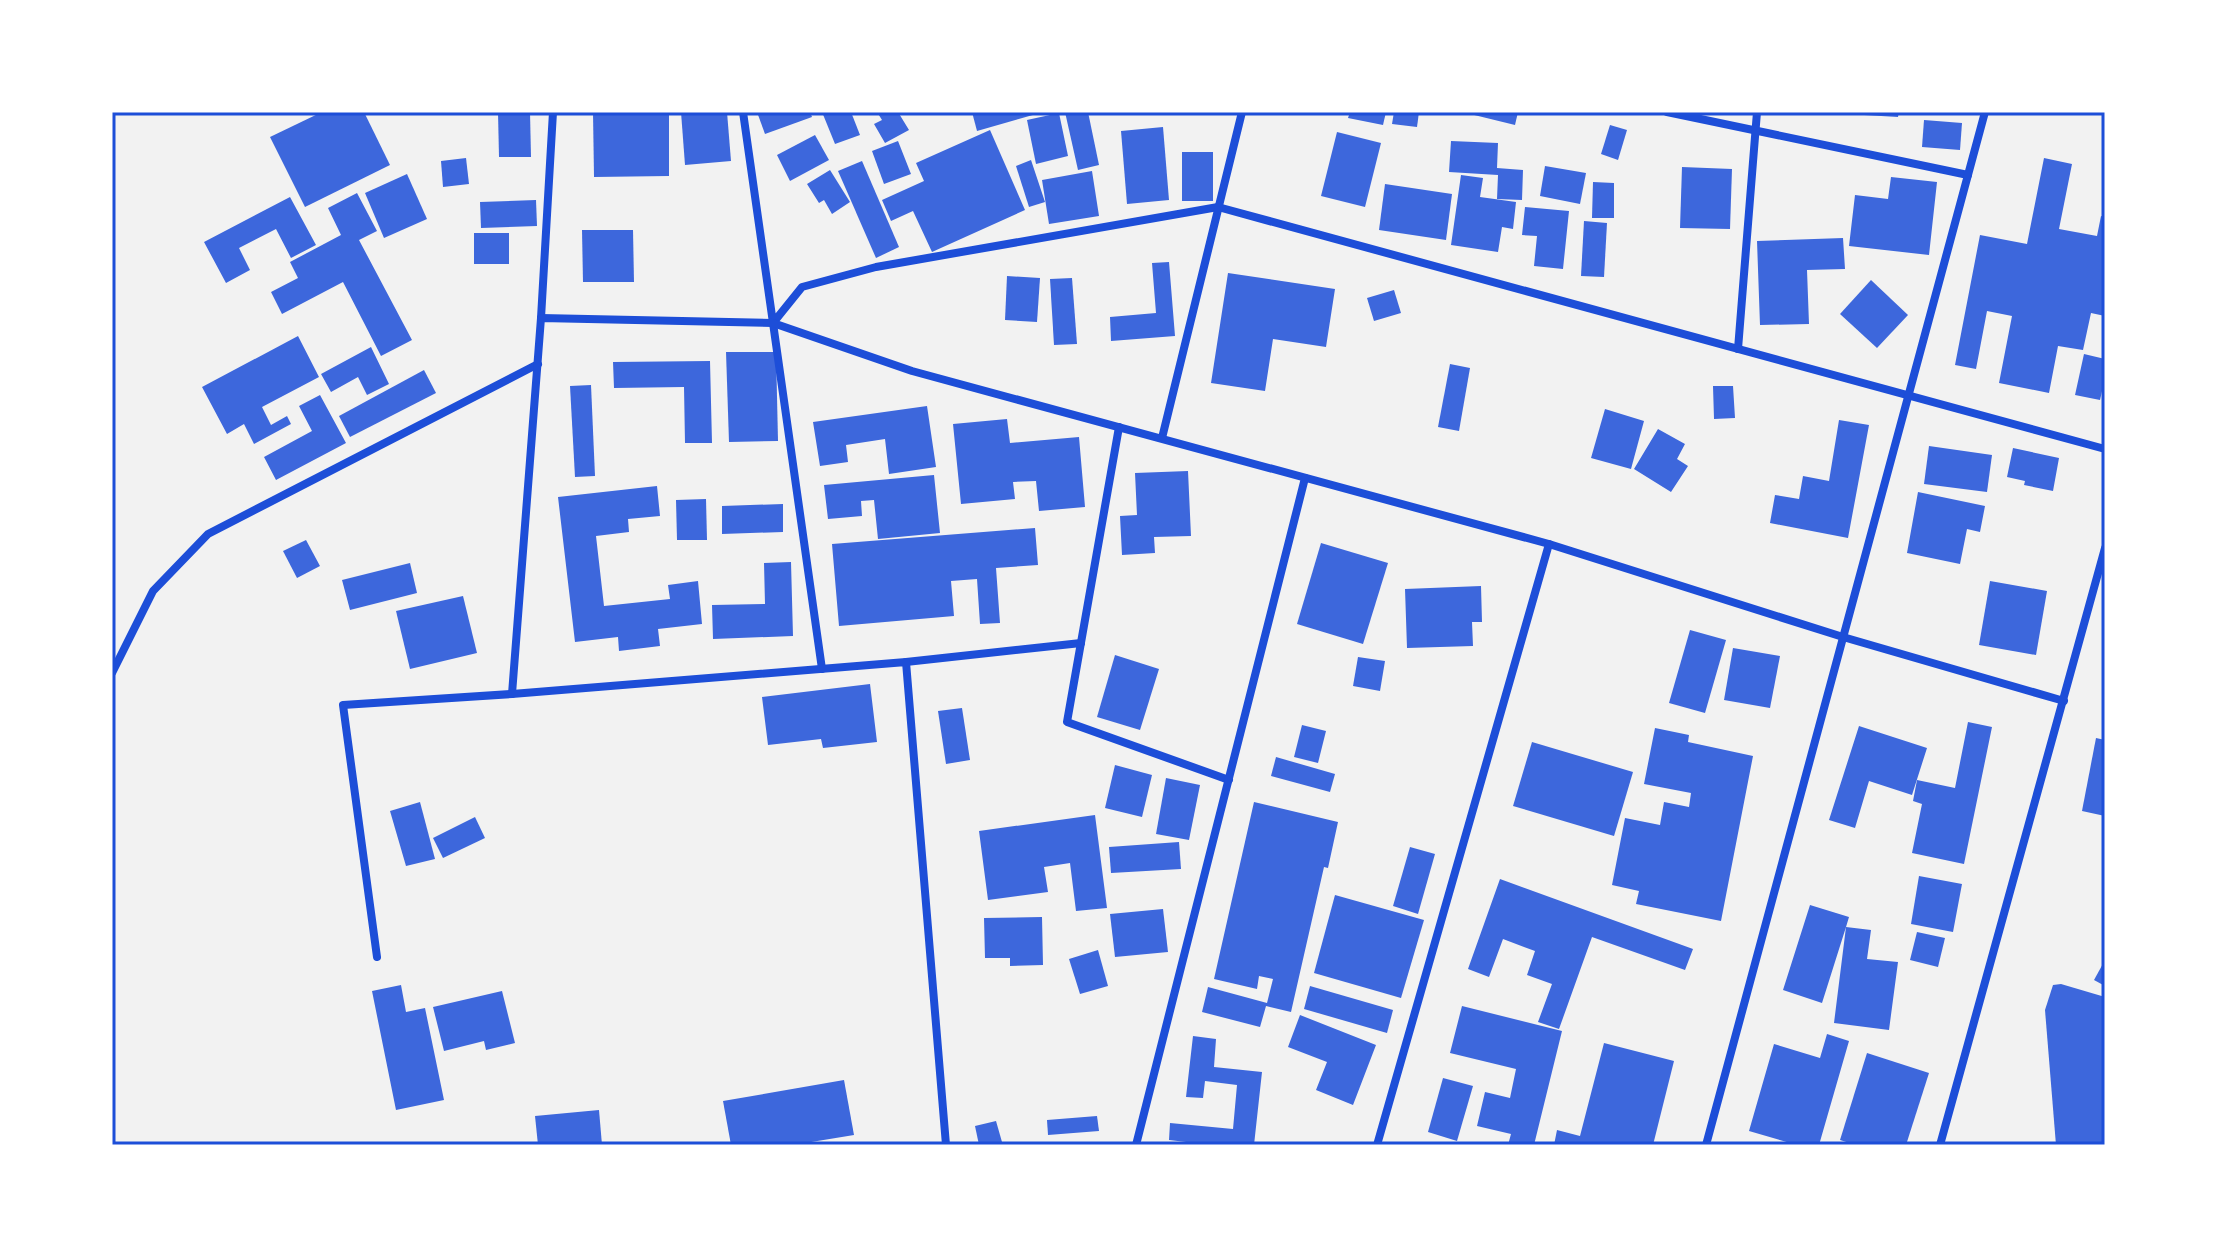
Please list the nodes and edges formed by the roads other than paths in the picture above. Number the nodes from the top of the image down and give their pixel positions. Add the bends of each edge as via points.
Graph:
1 (553, 112) edge
2 (743, 112) edge
3 (1242, 112) edge
4 (1667, 112) edge
5 (1757, 112) edge
6 (1985, 112) edge
7 (1756, 131) junction
8 (1968, 175) junction
9 (1218, 207) junction
10 (541, 318) junction
11 (773, 323) junction
12 (1738, 349) junction
13 (538, 364) junction
14 (1907, 395) junction
15 (1119, 427) junction
16 (1162, 438) junction
17 (2105, 449) edge
18 (1305, 478) junction
19 (1549, 544) junction
20 (2105, 548) edge
21 (1843, 637) junction
22 (1081, 643) junction
23 (906, 662) junction
24 (822, 669) junction
25 (112, 673) edge
26 (512, 694) junction
27 (2064, 701) junction
28 (1229, 780) junction
29 (377, 957) dead end
30 (946, 1145) edge
31 (1136, 1145) edge
32 (1377, 1145) edge
33 (1706, 1145) edge
34 (1940, 1145) edge

1 - 10 street
2 - 11 street
3 - 9 street
4 - 7 street
5 - 7 street
6 - 8 street
7 - 8 street
7 - 12 street
8 - 14 street
9 - 11 street via 876,267 802,287
9 - 12 street
9 - 16 street
10 - 11 street
10 - 13 street
11 - 15 street via 912,371
11 - 24 street
12 - 14 street
13 - 25 street via 208,534 153,591
13 - 26 street
14 - 17 street
14 - 21 street
15 - 16 street
15 - 22 street
16 - 18 street
18 - 19 street
18 - 28 street
19 - 21 street
19 - 32 street
20 - 27 street
21 - 27 street
21 - 33 street
22 - 23 street
22 - 28 street via 1067,722
23 - 24 street
23 - 30 street
24 - 26 street
26 - 29 street via 343,705
27 - 34 street
28 - 31 street

